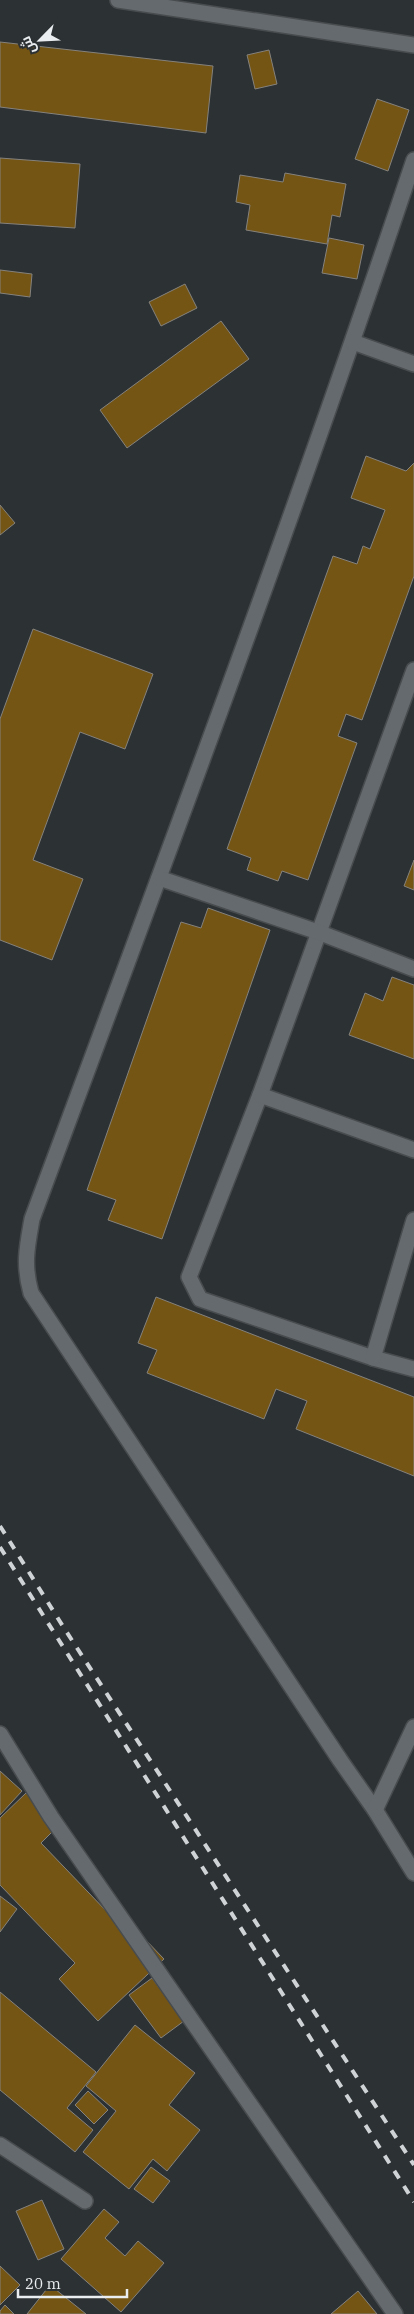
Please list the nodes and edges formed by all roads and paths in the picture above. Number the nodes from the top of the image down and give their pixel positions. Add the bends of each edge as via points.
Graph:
1 (118, 0) edge
2 (414, 45) edge
3 (414, 160) edge
4 (353, 342) junction
5 (414, 364) edge
6 (414, 670) edge
7 (159, 878) junction
8 (318, 932) junction
9 (414, 969) edge
10 (260, 1095) junction
11 (414, 1150) edge
12 (414, 1220) edge
13 (373, 1358) junction
14 (414, 1369) edge
15 (414, 1727) edge
16 (0, 1734) edge
17 (376, 1810) junction
18 (414, 1873) edge
19 (0, 2145) edge
20 (85, 2201) dead end
21 (395, 2314) edge

1 - 2 street
3 - 4 street
4 - 5 street
4 - 7 street
6 - 8 street
7 - 8 street
7 - 17 street via 32,1219 25,1273 30,1292
8 - 9 street
8 - 10 street
10 - 11 street
10 - 13 street via 189,1277 193,1289 200,1300
12 - 13 street
13 - 14 street
15 - 17 street
16 - 21 street via 57,1825
17 - 18 street
19 - 20 street

